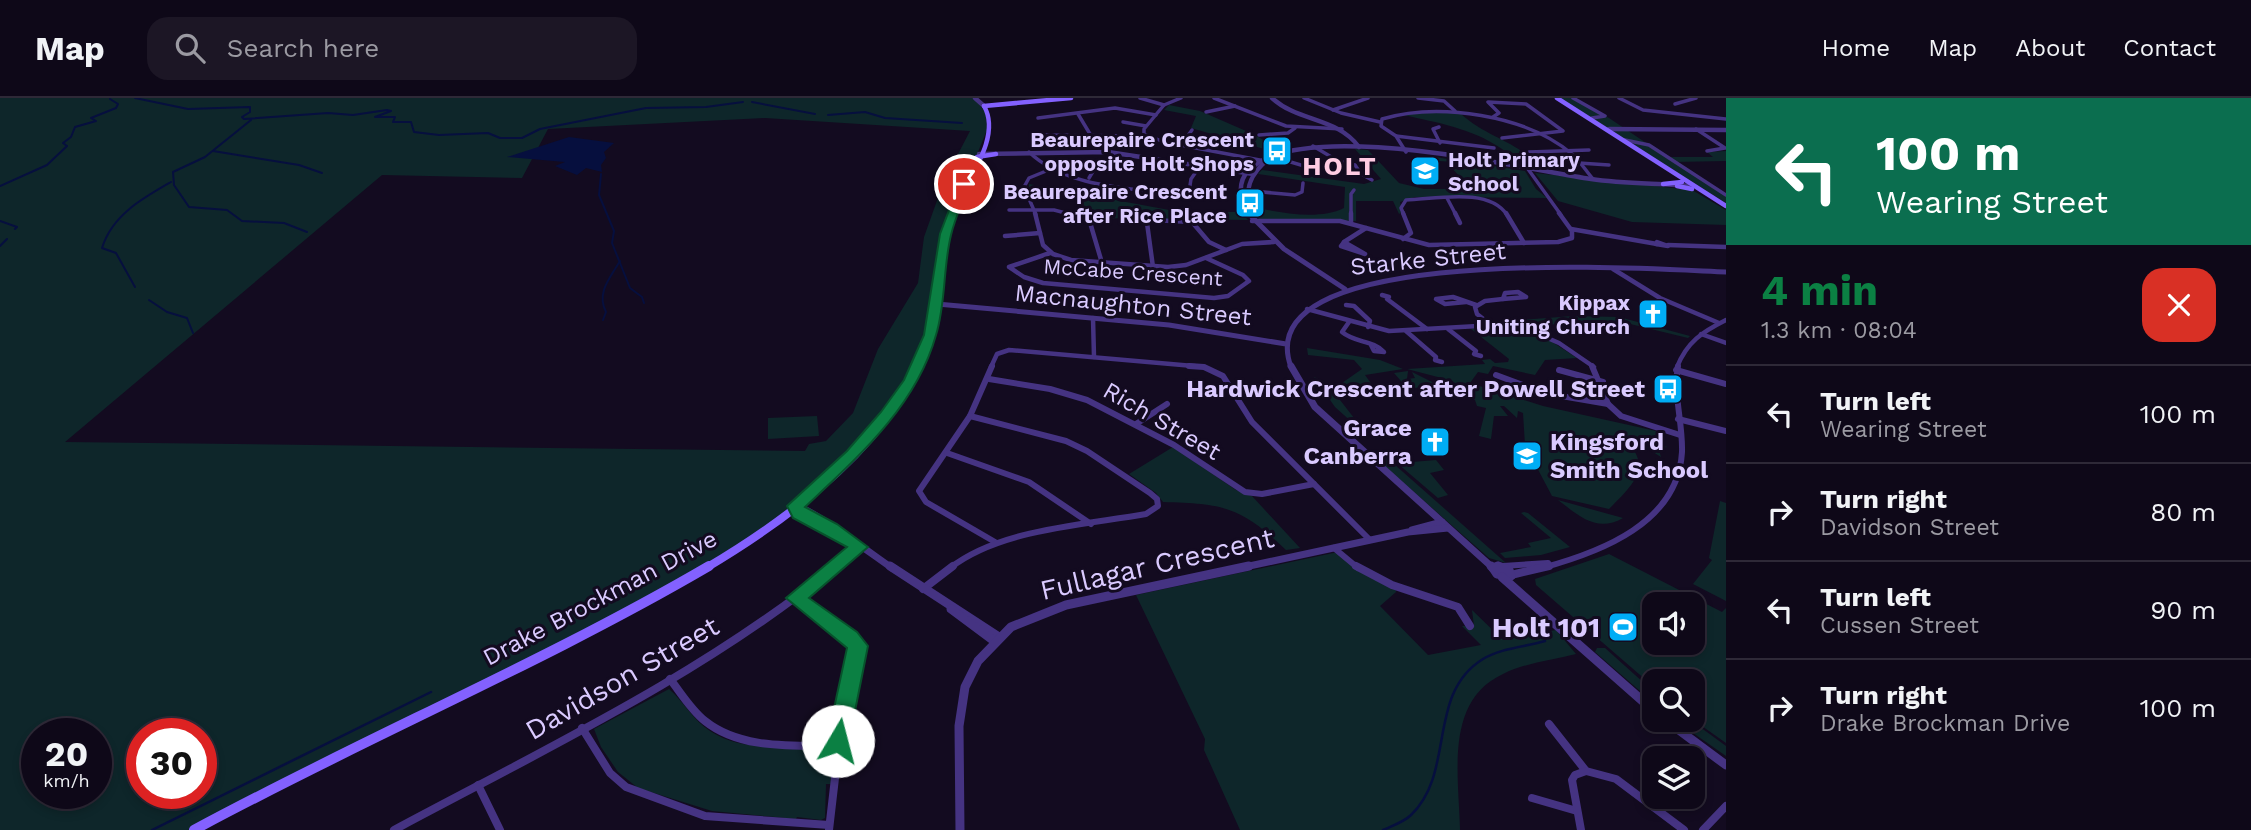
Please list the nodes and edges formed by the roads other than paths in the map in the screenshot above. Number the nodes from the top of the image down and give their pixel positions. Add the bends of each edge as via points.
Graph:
1 (976, 98) edge
2 (1071, 98) edge
3 (1140, 98) edge
4 (1181, 98) edge
5 (1214, 98) edge
6 (1231, 98) edge
7 (1272, 98) edge
8 (1304, 98) edge
9 (1368, 98) edge
10 (1418, 98) edge
11 (1557, 98) edge
12 (1573, 98) edge
13 (1619, 98) edge
14 (1696, 98) edge
15 (1223, 100) junction
16 (1675, 104) dead end
17 (1164, 105) junction
18 (984, 106) junction
19 (1237, 106) junction
20 (1332, 110) junction
21 (1455, 111) junction
22 (1206, 112) dead end
23 (1078, 114) junction
24 (1156, 115) junction
25 (1493, 117) junction
26 (1038, 118) dead end
27 (1592, 118) junction
28 (1726, 119) edge
29 (1122, 122) dead end
30 (1380, 122) junction
31 (1603, 125) junction
32 (1146, 126) junction
33 (1439, 127) dead end
34 (1295, 128) junction
35 (1342, 128) junction
36 (1621, 129) junction
37 (1694, 129) junction
38 (1192, 130) dead end
39 (1726, 130) edge
40 (1611, 131) junction
41 (1090, 134) junction
42 (1036, 135) dead end
43 (1259, 135) dead end
44 (1535, 135) junction
45 (1146, 136) junction
46 (1396, 136) junction
47 (1502, 138) dead end
48 (1625, 140) junction
49 (1440, 143) junction
50 (1181, 145) junction
51 (1313, 147) junction
52 (1358, 147) junction
53 (1494, 148) dead end
54 (1589, 150) dead end
55 (1568, 151) junction
56 (1707, 151) dead end
57 (1029, 152) junction
58 (1406, 152) junction
59 (1529, 152) dead end
60 (979, 153) junction
61 (996, 153) junction
62 (1272, 156) junction
63 (1157, 159) junction
64 (1259, 160) junction
65 (1265, 161) junction
66 (1338, 161) junction
67 (1579, 163) junction
68 (1609, 165) dead end
69 (1200, 166) junction
70 (1095, 168) dead end
71 (1051, 169) junction
72 (1145, 170) dead end
73 (1528, 170) junction
74 (1250, 174) junction
75 (1089, 178) junction
76 (1358, 178) dead end
77 (1592, 179) junction
78 (1685, 182) junction
79 (1303, 183) dead end
80 (1661, 184) junction
81 (1677, 186) junction
82 (1692, 186) junction
83 (1244, 190) junction
84 (1354, 190) dead end
85 (1702, 192) junction
86 (1726, 197) edge
87 (1447, 198) junction
88 (1716, 200) junction
89 (1726, 206) edge
90 (1009, 210) dead end
91 (1033, 210) junction
92 (1252, 216) junction
93 (1351, 223) junction
94 (1460, 223) dead end
95 (1366, 228) junction
96 (1571, 229) junction
97 (1040, 233) junction
98 (1006, 236) dead end
99 (1403, 239) junction
100 (1274, 242) junction
101 (1344, 242) junction
102 (1524, 243) junction
103 (1726, 247) edge
104 (1226, 250) junction
105 (1050, 253) junction
106 (1206, 258) junction
107 (1102, 262) junction
108 (1153, 267) junction
109 (1613, 269) junction
110 (1726, 272) edge
111 (1331, 281) junction
112 (1357, 285) junction
113 (1345, 289) junction
114 (1335, 293) junction
115 (1387, 299) dead end
116 (1503, 299) dead end
117 (1466, 302) junction
118 (937, 304) junction
119 (1476, 305) junction
120 (1354, 308) dead end
121 (1307, 309) junction
122 (1093, 318) junction
123 (1726, 320) edge
124 (1349, 321) junction
125 (1719, 323) junction
126 (1491, 325) junction
127 (1368, 327) junction
128 (1448, 328) junction
129 (1427, 330) junction
130 (1406, 331) junction
131 (1700, 334) junction
132 (1286, 344) junction
133 (1726, 344) edge
134 (1371, 345) dead end
135 (1476, 351) dead end
136 (1094, 357) junction
137 (1436, 357) dead end
138 (1676, 370) junction
139 (1568, 373) dead end
140 (989, 379) junction
141 (1506, 380) dead end
142 (1602, 382) junction
143 (1726, 384) edge
144 (1167, 404) dead end
145 (1608, 404) junction
146 (970, 416) junction
147 (1678, 419) junction
148 (1136, 424) junction
149 (1726, 431) edge
150 (1680, 435) junction
151 (947, 453) junction
152 (1314, 484) junction
153 (796, 506) junction
154 (1092, 524) junction
155 (1445, 525) junction
156 (1370, 540) junction
157 (995, 542) junction
158 (859, 547) junction
159 (1334, 548) junction
160 (1555, 562) junction
161 (1497, 567) junction
162 (1508, 576) junction
163 (923, 589) junction
164 (796, 598) junction
165 (1467, 601) dead end
166 (1458, 607) junction
167 (1470, 626) dead end
168 (996, 639) junction
169 (670, 679) junction
170 (1642, 700) edge
171 (1549, 724) dead end
172 (582, 728) junction
173 (1682, 732) edge
174 (837, 746) junction
175 (1726, 765) edge
176 (1586, 771) junction
177 (478, 785) junction
178 (1532, 798) dead end
179 (1726, 806) edge
180 (1577, 811) junction
181 (829, 828) edge
182 (194, 830) edge
183 (394, 830) edge
184 (500, 830) edge
185 (960, 830) edge
186 (1581, 830) edge
187 (1684, 830) edge
188 (1703, 830) edge

1 - 18 street
2 - 18 main road
3 - 17 street
4 - 17 street
5 - 15 street
6 - 15 street
7 - 35 street via 1288,110
8 - 20 street
9 - 20 street
10 - 21 street via 1444,101
11 - 27 main road
12 - 27 street via 1605,116
13 - 28 street via 1643,110
14 - 16 street
15 - 19 street
17 - 24 street
18 - 60 main road, Drake Brockman Drive via 991,125
19 - 22 street
19 - 34 street
20 - 30 street
21 - 25 street
21 - 30 street via 1401,111
23 - 24 street via 1118,108
23 - 26 street
23 - 41 street
24 - 32 street
25 - 44 street
25 - 44 street via 1499,113 1488,103 1524,104 1563,131
27 - 31 main road
29 - 32 street
30 - 46 street
31 - 36 main road
31 - 40 main road
32 - 45 street
33 - 49 street via 1433,129
34 - 35 street
34 - 43 street via 1288,133
35 - 52 street
36 - 37 street
36 - 40 main road
37 - 39 street
37 - 56 street via 1725,148
38 - 50 street
40 - 48 main road
41 - 42 street
41 - 45 street
44 - 47 street
44 - 55 street
45 - 50 street
46 - 49 street
46 - 58 street
48 - 78 main road
48 - 86 street via 1647,144
49 - 53 street
50 - 64 street
51 - 52 street
51 - 62 street
51 - 66 street
52 - 58 street
54 - 55 street
55 - 59 street
55 - 67 street
57 - 61 street
57 - 63 street via 1108,152
57 - 71 street
58 - 73 street
60 - 61 main road
60 - 61 main road
60 - 118 main road, Drake Brockman Drive via 948,226
62 - 64 street
62 - 65 street
62 - 66 street via 1311,168
63 - 69 street
63 - 72 street
64 - 65 street
64 - 74 street
65 - 74 street
66 - 76 street via 1355,165 1370,179
67 - 68 street
67 - 77 street
69 - 74 street
69 - 75 street via 1185,195
70 - 75 street
71 - 75 street
71 - 91 street via 1024,184
73 - 77 street
73 - 96 street
74 - 83 street
77 - 80 street
78 - 80 main road
78 - 82 main road
79 - 83 street via 1302,192 1296,195
80 - 81 street
80 - 82 street
81 - 82 street
81 - 85 main road
82 - 85 main road
83 - 92 street
84 - 93 street
85 - 88 main road
86 - 88 street
87 - 94 street
87 - 99 street via 1403,202 1411,233
87 - 102 street via 1498,202
88 - 89 main road
90 - 91 street
91 - 97 street
91 - 107 street via 1089,219
92 - 93 street
92 - 100 street
93 - 95 street
95 - 99 street
95 - 101 street
96 - 102 street via 1573,236 1568,240
96 - 103 street via 1657,244
97 - 98 street
97 - 105 street
99 - 102 street via 1435,245
100 - 104 street
100 - 111 street
101 - 101 street via 1364,251 1366,254 1341,246
104 - 106 street
104 - 108 street via 1209,242 1192,222 1151,220 1147,223
105 - 106 street, McCabe Crescent via 1009,267 1043,283 1214,298 1228,296 1249,281
105 - 107 street
106 - 108 street via 1180,267
107 - 108 street
109 - 110 street, Starke Street
109 - 112 street, Starke Street via 1449,274
109 - 125 street via 1660,298
111 - 112 street
111 - 113 street
111 - 114 street
112 - 113 street, Starke Street
113 - 114 street, Starke Street
114 - 121 street, Starke Street
115 - 129 street
116 - 119 street
117 - 117 street via 1443,303 1436,299 1451,297
117 - 119 street
118 - 122 street, Macnaughton Street
118 - 153 main road, Drake Brockman Drive via 922,356 898,401 844,463
119 - 126 street via 1477,314
120 - 127 street via 1370,321
121 - 124 street
121 - 132 street, Starke Street
122 - 132 street, Macnaughton Street via 1169,324
122 - 136 street
123 - 125 street
124 - 127 street
124 - 134 street via 1344,335
125 - 131 street
126 - 128 street
126 - 142 street via 1523,329 1555,341 1591,364
127 - 130 street
128 - 129 street
128 - 135 street
129 - 130 street
130 - 137 street
131 - 133 street
131 - 138 street
132 - 155 street via 1296,379 1315,407
136 - 140 street via 1004,351 997,354
136 - 152 street via 1220,373 1252,422
138 - 143 street
138 - 147 street
139 - 142 street
140 - 146 street
140 - 148 street, Rich Street via 1072,395
141 - 145 street via 1544,393
142 - 145 street
144 - 148 street
145 - 150 street via 1630,420
146 - 151 street
146 - 154 street via 1080,447 1157,499 1158,506 1150,513
147 - 149 street
147 - 150 street
148 - 152 street, Rich Street via 1245,492 1262,494
150 - 160 street via 1679,475 1654,514 1615,541
151 - 154 street via 1029,482
151 - 157 street via 920,487 920,496
152 - 156 street
153 - 158 street via 799,514
153 - 182 main road, Drake Brockman Drive via 744,544 626,614
154 - 157 street
155 - 156 street, Fullagar Crescent
155 - 161 street
156 - 159 street, Fullagar Crescent
157 - 163 street via 968,554
158 - 163 street
158 - 164 street, Davidson Street
159 - 166 street via 1353,568 1373,579
159 - 168 street, Fullagar Crescent via 1060,607 1028,618
160 - 161 street
160 - 162 street
161 - 162 street
162 - 170 street
163 - 168 street
164 - 169 street, Davidson Street
164 - 174 street via 858,646
165 - 166 street
166 - 167 street
168 - 185 street, Fullagar Crescent via 968,678 960,706
169 - 172 street, Davidson Street
169 - 174 street via 707,722 726,734
171 - 176 street
172 - 177 street, Davidson Street
172 - 181 street via 610,773 626,787 705,816
173 - 175 street
174 - 181 street
176 - 180 street via 1572,780
176 - 187 street via 1616,779
177 - 183 street, Davidson Street
177 - 184 street
178 - 180 street
179 - 188 street
180 - 186 street

